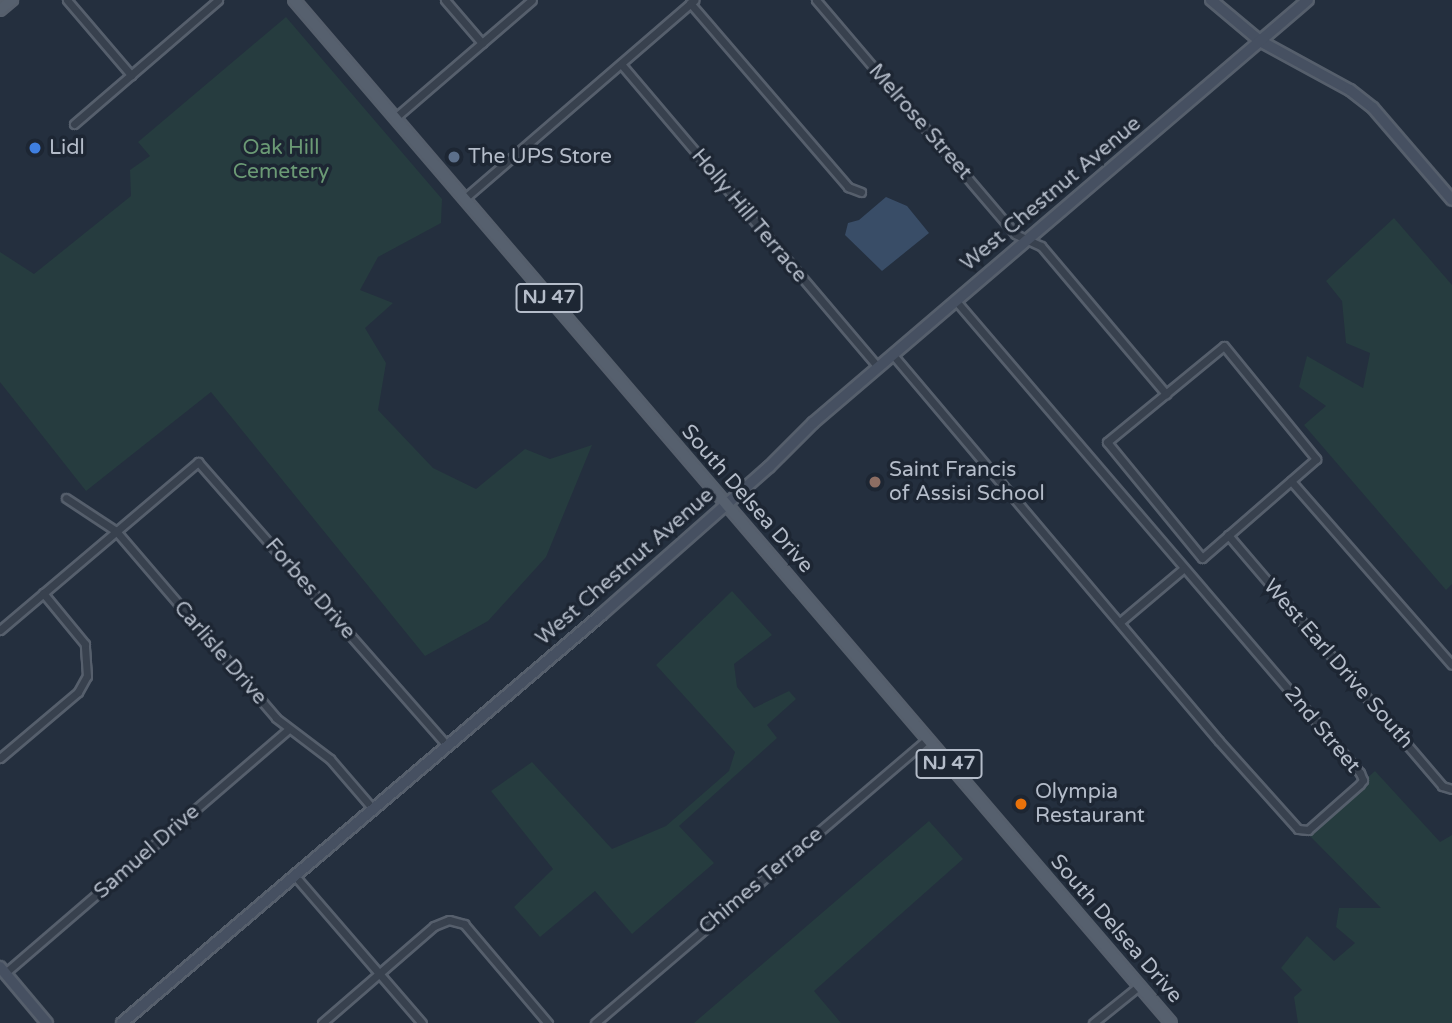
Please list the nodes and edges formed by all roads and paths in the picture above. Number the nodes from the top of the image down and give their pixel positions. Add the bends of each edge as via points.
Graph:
1 (12, 0) edge
2 (67, 0) edge
3 (218, 0) edge
4 (294, 0) edge
5 (446, 0) edge
6 (532, 0) edge
7 (816, 0) edge
8 (1211, 0) edge
9 (1308, 0) edge
10 (692, 2) edge
11 (0, 10) edge
12 (1260, 41) junction
13 (482, 43) junction
14 (621, 64) junction
15 (131, 75) junction
16 (396, 117) junction
17 (74, 124) dead end
18 (861, 192) dead end
19 (465, 198) junction
20 (1452, 200) edge
21 (1027, 240) junction
22 (956, 301) junction
23 (893, 355) junction
24 (878, 368) junction
25 (1166, 394) junction
26 (1291, 481) junction
27 (66, 498) dead end
28 (727, 505) junction
29 (116, 531) junction
30 (1228, 536) junction
31 (1183, 569) junction
32 (43, 593) junction
33 (1121, 622) junction
34 (0, 630) edge
35 (1452, 666) edge
36 (289, 729) junction
37 (927, 739) junction
38 (447, 745) junction
39 (0, 758) edge
40 (1451, 789) edge
41 (373, 808) junction
42 (295, 876) junction
43 (3, 970) edge
44 (379, 973) junction
45 (1139, 986) junction
46 (47, 1023) edge
47 (122, 1023) edge
48 (322, 1023) edge
49 (422, 1023) edge
50 (548, 1023) edge
51 (595, 1023) edge
52 (1093, 1023) edge
53 (1171, 1023) edge

1 - 11 main road
2 - 15 street
3 - 15 street
4 - 16 main road, South Delsea Drive / NJ 47
5 - 13 street
6 - 13 street
7 - 21 street, Melrose Street via 1015,234
8 - 12 street
9 - 12 street, West Chestnut Avenue
10 - 14 street
10 - 18 street via 848,187
12 - 20 street via 1350,90 1373,108
12 - 21 street, West Chestnut Avenue
13 - 16 street
14 - 19 street
14 - 24 street, Holly Hill Terrace
15 - 17 street
16 - 19 main road, South Delsea Drive / NJ 47
19 - 28 main road, South Delsea Drive / NJ 47
21 - 22 street, West Chestnut Avenue
21 - 25 street, Melrose Street via 1041,246
22 - 23 street, West Chestnut Avenue
22 - 31 street, 2nd Street
23 - 24 street, West Chestnut Avenue
23 - 33 street, 2nd Street
24 - 28 street, West Chestnut Avenue
25 - 26 street via 1224,346 1316,459
25 - 30 street via 1107,442 1202,558
26 - 30 street
26 - 35 street
27 - 29 street, Carlisle Drive
28 - 37 main road, South Delsea Drive / NJ 47
28 - 38 street, West Chestnut Avenue
29 - 32 street
29 - 36 street, Carlisle Drive
29 - 38 street, Forbes Drive via 198,462
30 - 40 street, West Earl Drive South via 1443,786
31 - 33 street
31 - 33 street, 2nd Street via 1360,773 1360,785 1308,830 1298,829 1279,809
32 - 34 street
32 - 39 street via 85,645 87,676 78,692
36 - 41 street, Carlisle Drive via 330,759
36 - 43 street, Samuel Drive
37 - 45 main road, South Delsea Drive / NJ 47
37 - 51 street, Chimes Terrace
38 - 41 street, West Chestnut Avenue
41 - 42 street, West Chestnut Avenue
42 - 44 street
42 - 47 street, West Chestnut Avenue
43 - 46 street
44 - 48 street
44 - 49 street
44 - 50 street via 434,926 459,921
45 - 52 street
45 - 53 main road, South Delsea Drive / NJ 47

